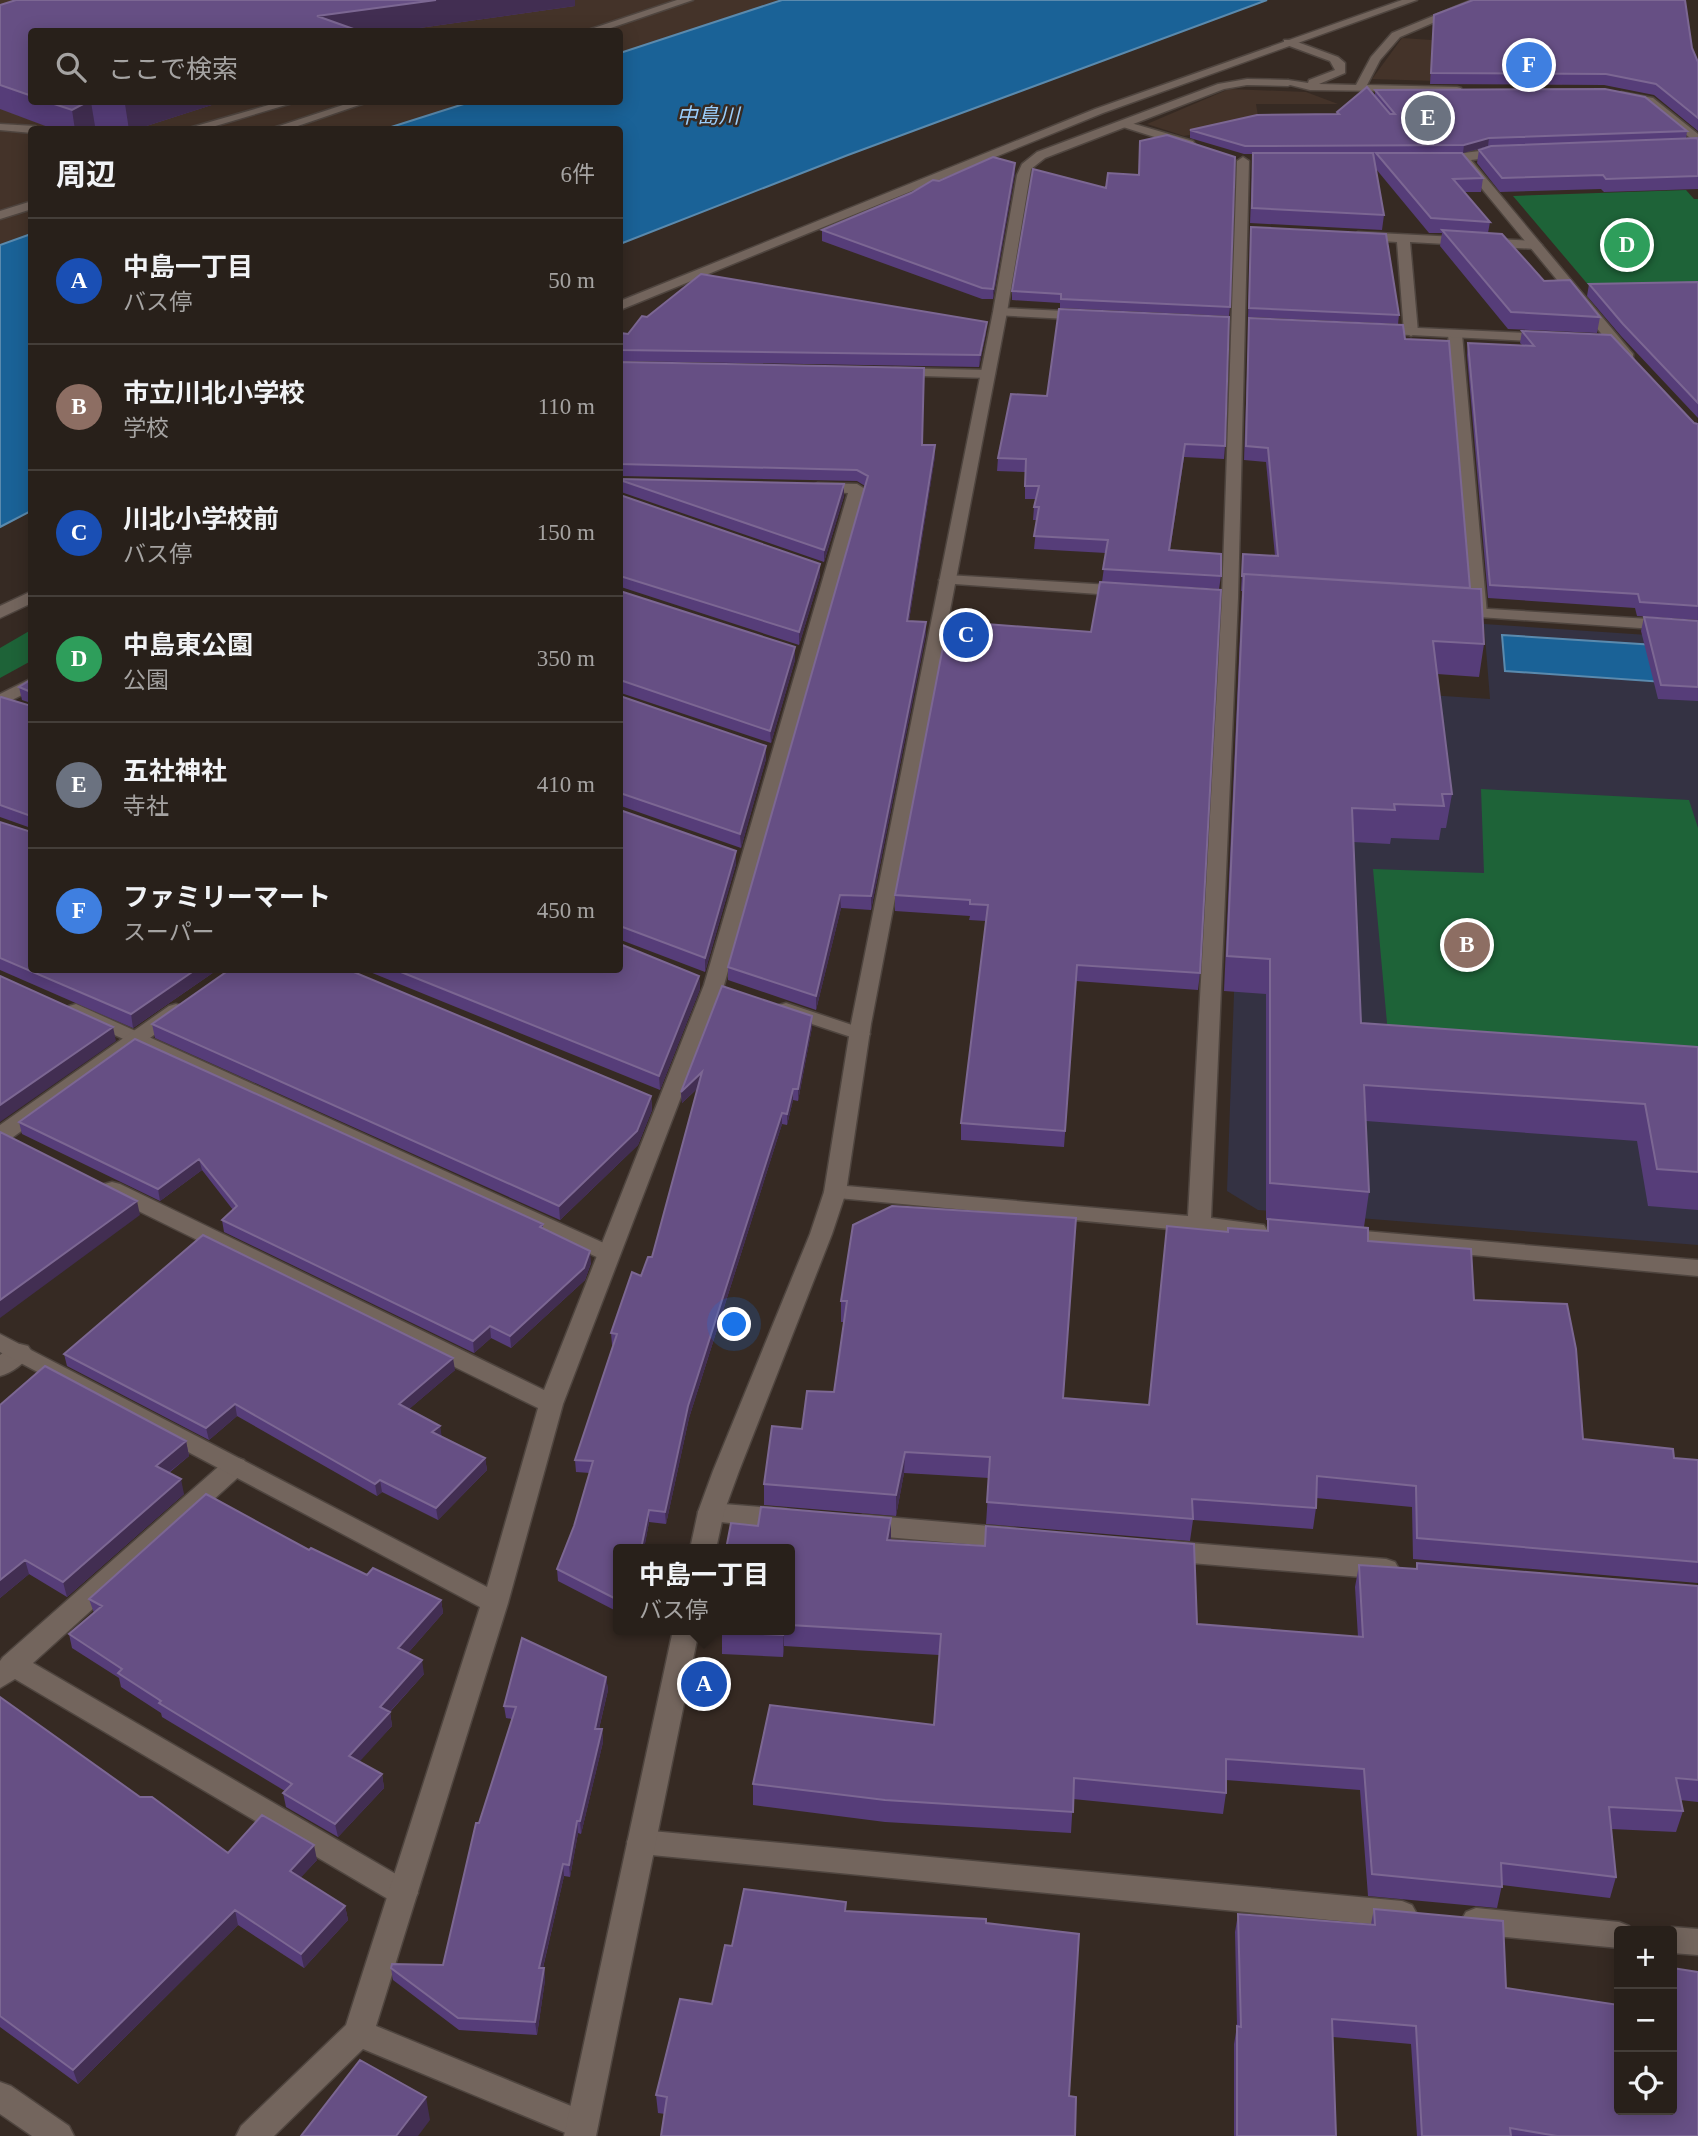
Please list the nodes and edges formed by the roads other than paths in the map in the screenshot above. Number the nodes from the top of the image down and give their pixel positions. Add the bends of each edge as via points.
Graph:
1 (688, 0) edge
2 (1412, 0) edge
3 (1481, 0) edge
4 (600, 28) edge
5 (1288, 42) junction
6 (1375, 59) junction
7 (1338, 62) junction
8 (1287, 83) junction
9 (1359, 89) junction
10 (1468, 90) edge
11 (1604, 92) edge
12 (279, 105) edge
13 (352, 105) edge
14 (1124, 124) junction
15 (202, 126) edge
16 (285, 126) edge
17 (0, 127) edge
18 (28, 129) edge
19 (1698, 142) edge
20 (1684, 145) edge
21 (1203, 149) edge
22 (1516, 152) edge
23 (1243, 160) edge
24 (1422, 160) edge
25 (1464, 160) junction
26 (28, 206) edge
27 (0, 215) edge
28 (1349, 235) edge
29 (1403, 239) junction
30 (1535, 245) junction
31 (623, 305) edge
32 (1000, 312) junction
33 (1106, 317) edge
34 (1358, 330) edge
35 (1411, 332) junction
36 (1455, 334) junction
37 (1561, 339) edge
38 (1642, 371) edge
39 (879, 372) edge
40 (988, 374) junction
41 (801, 488) edge
42 (947, 580) junction
43 (1149, 593) edge
44 (28, 598) edge
45 (1438, 611) edge
46 (0, 613) edge
47 (1479, 614) junction
48 (1698, 627) edge
49 (28, 685) edge
50 (1, 700) edge
51 (22, 708) edge
52 (691, 976) edge
53 (721, 987) junction
54 (190, 1000) edge
55 (767, 1003) edge
56 (62, 1004) edge
57 (859, 1034) junction
58 (137, 1037) junction
59 (643, 1094) edge
60 (668, 1105) junction
61 (0, 1134) edge
62 (26, 1147) edge
63 (88, 1177) edge
64 (835, 1192) junction
65 (1199, 1225) junction
66 (1282, 1232) edge
67 (1324, 1236) edge
68 (609, 1254) junction
69 (1698, 1268) edge
70 (7, 1354) edge
71 (551, 1404) junction
72 (235, 1465) junction
73 (711, 1512) junction
74 (808, 1521) edge
75 (836, 1523) edge
76 (1031, 1539) edge
77 (704, 1544) edge
78 (1142, 1549) edge
79 (1406, 1571) edge
80 (495, 1603) junction
81 (685, 1635) edge
82 (7, 1671) edge
83 (641, 1842) junction
84 (403, 1893) junction
85 (1614, 1935) edge
86 (1677, 1940) edge
87 (1698, 1942) edge
88 (359, 2033) junction
89 (0, 2096) edge
90 (581, 2131) edge
91 (58, 2136) edge
92 (252, 2136) edge

1 - 4 street
2 - 5 street
3 - 6 street via 1395,36
5 - 7 street
5 - 8 street via 1314,66 1307,76
5 - 31 street via 1099,111
6 - 7 street
6 - 9 street
7 - 8 street via 1341,71 1331,77
8 - 9 street
8 - 14 street via 1230,84
9 - 10 street
11 - 19 street via 1649,100
12 - 15 street
13 - 16 street
14 - 21 street
14 - 32 street via 1041,156 1026,167
17 - 18 street
19 - 20 street
22 - 25 street
23 - 65 street via 1248,229 1238,324 1231,598
24 - 25 street
25 - 30 street
26 - 27 street
28 - 29 street
29 - 30 street
29 - 35 street
30 - 38 street via 1607,341
32 - 33 street
32 - 40 street
34 - 35 street
35 - 36 street
36 - 37 street
36 - 47 street
39 - 40 street
40 - 42 street
41 - 53 street via 857,489 800,653 743,857
42 - 43 street
42 - 57 street
44 - 46 street
45 - 47 street
47 - 48 street
49 - 50 street
50 - 51 street
52 - 53 street
53 - 60 street
54 - 58 street
55 - 57 street
56 - 58 street
57 - 64 street
58 - 61 street
58 - 68 street
59 - 60 street
60 - 68 street
61 - 62 street
63 - 71 street
64 - 65 street
64 - 73 street
65 - 66 street
67 - 69 street
68 - 71 street
70 - 72 street
71 - 80 street
72 - 80 street
72 - 82 street
73 - 74 street
73 - 77 street
75 - 76 street
78 - 79 street
80 - 84 street
81 - 83 street
82 - 84 street
83 - 85 street
83 - 90 street
84 - 88 street
86 - 87 street
88 - 90 street
88 - 92 street
89 - 91 street

